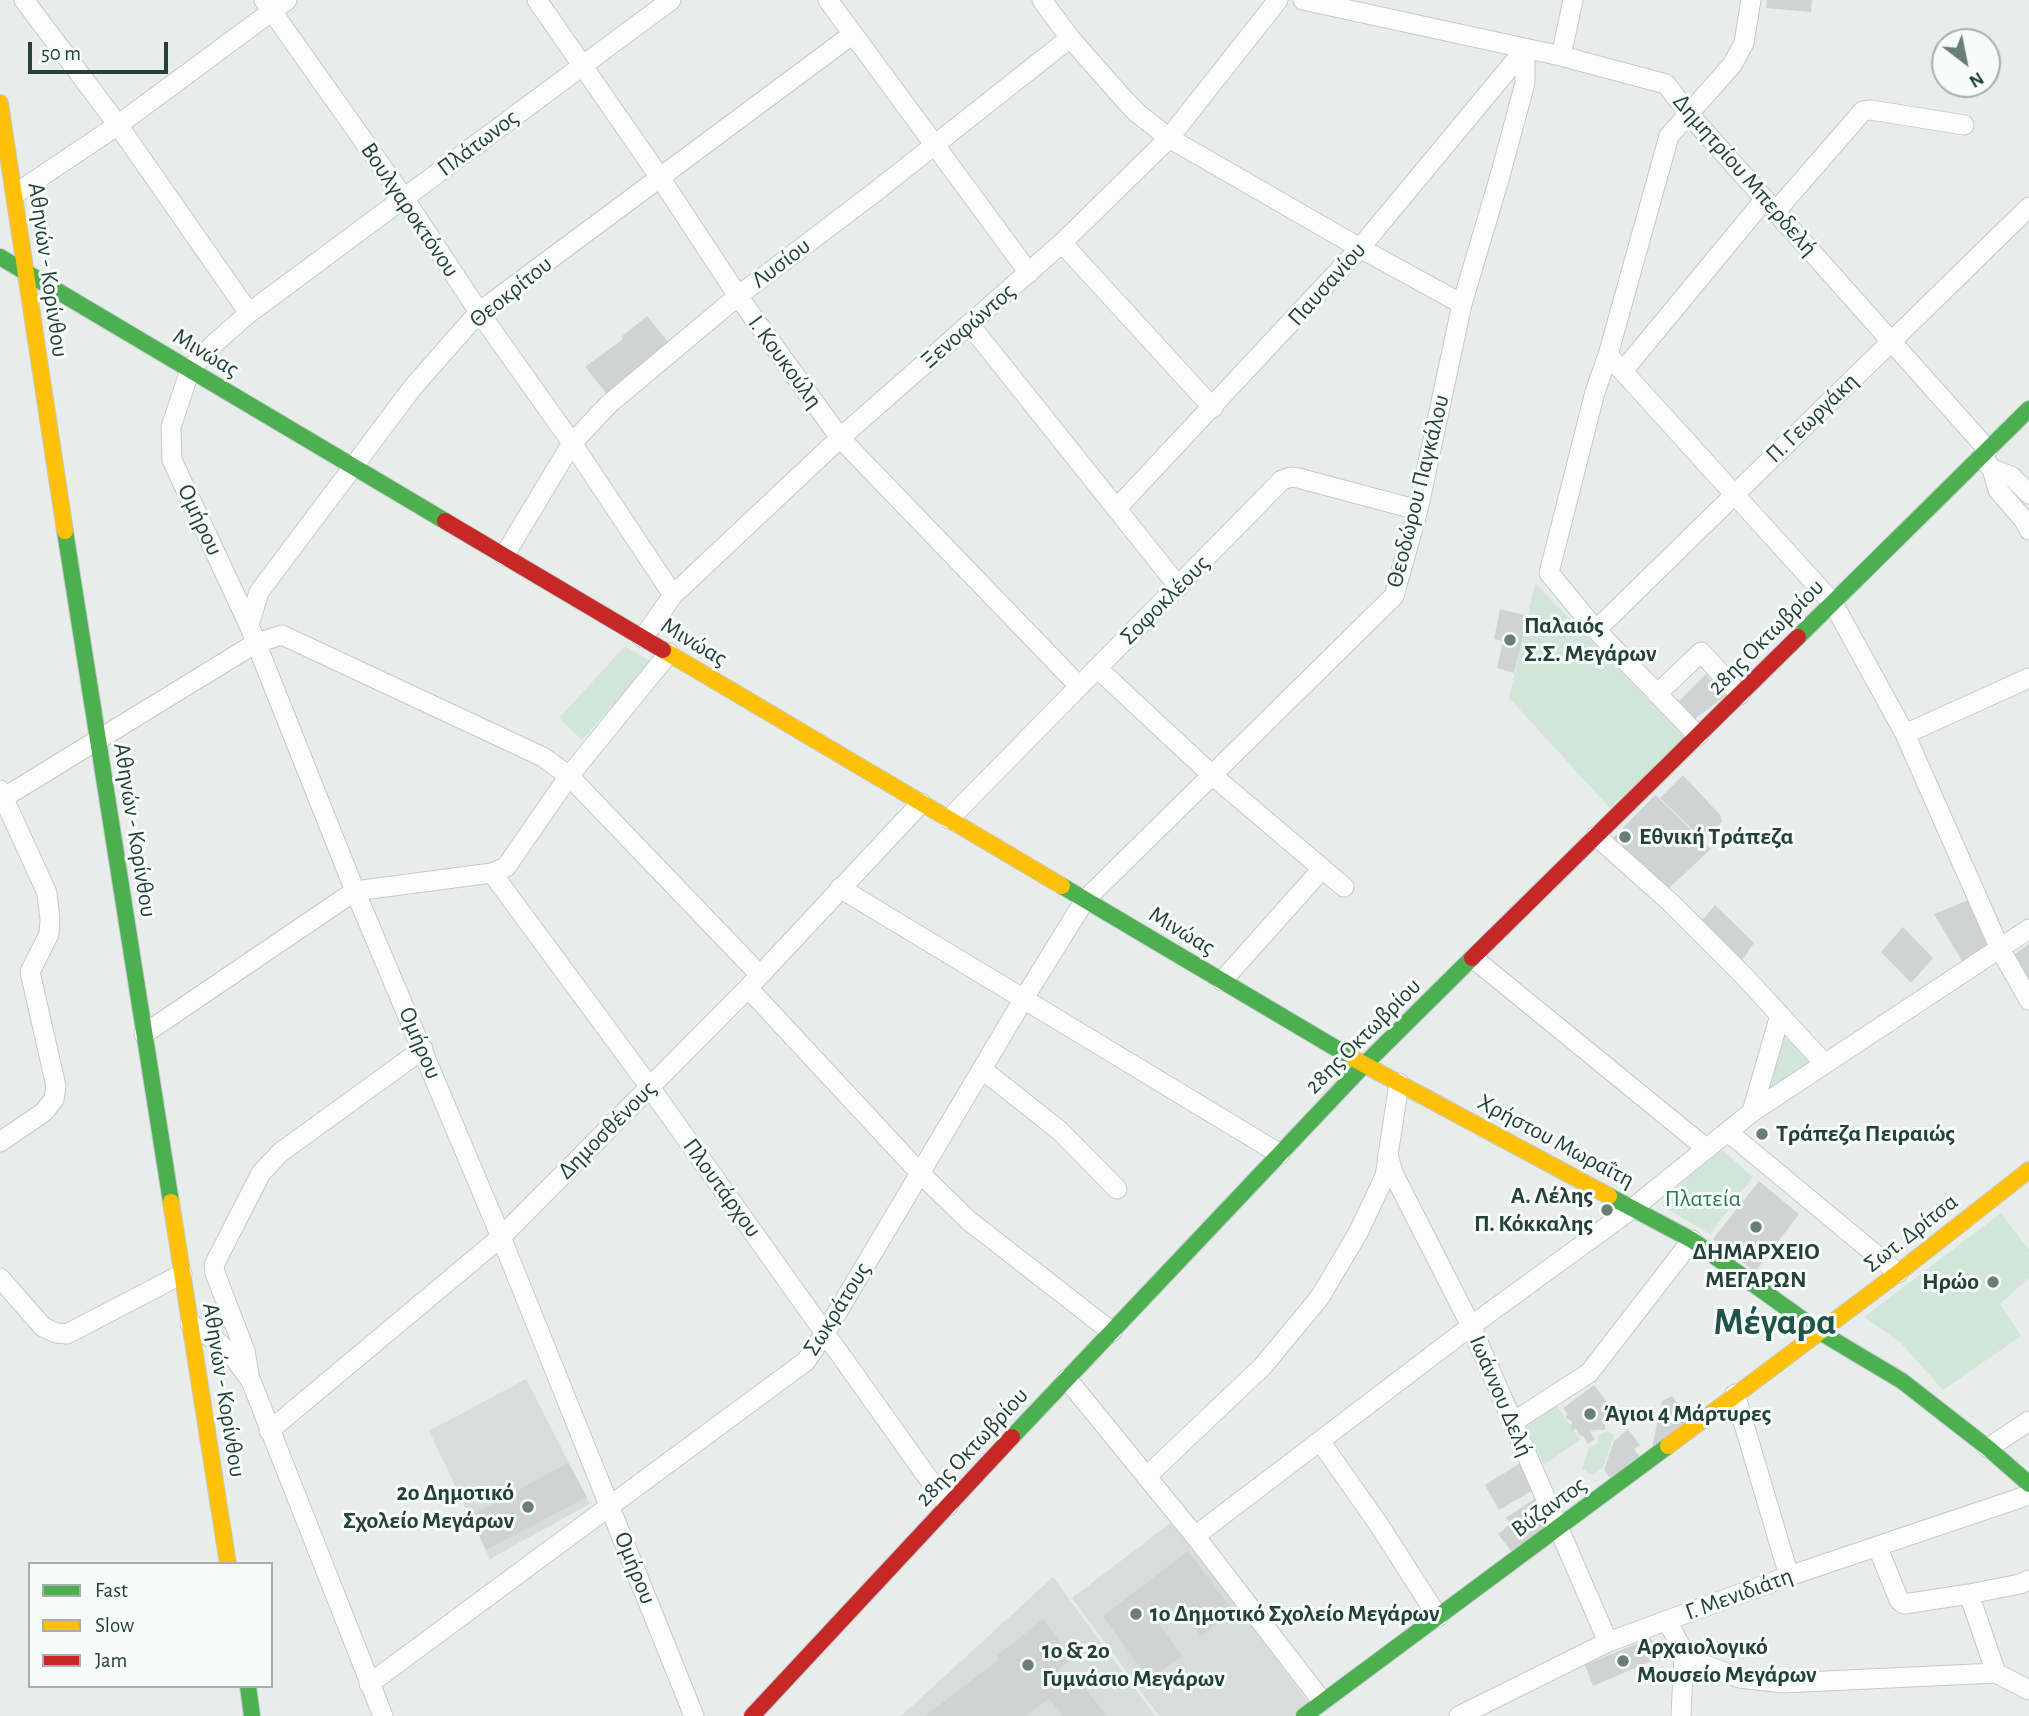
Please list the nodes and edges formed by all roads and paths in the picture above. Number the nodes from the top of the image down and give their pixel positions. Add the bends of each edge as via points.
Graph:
1 (24, 0) edge
2 (537, 0) edge
3 (671, 0) edge
4 (828, 0) edge
5 (1042, 0) edge
6 (1278, 0) edge
7 (1303, 0) edge
8 (1573, 0) edge
9 (1751, 0) edge
10 (274, 4) edge
11 (853, 34) junction
12 (1070, 38) junction
13 (1525, 49) junction
14 (1561, 56) junction
15 (582, 66) junction
16 (0, 103) edge
17 (1688, 113) junction
18 (118, 125) junction
19 (1964, 125) dead end
20 (1169, 138) junction
21 (934, 145) junction
22 (661, 179) junction
23 (15, 194) junction
24 (404, 198) junction
25 (1771, 205) junction
26 (2029, 206) edge
27 (0, 213) edge
28 (1062, 243) junction
29 (1360, 248) junction
30 (0, 257) edge
31 (24, 271) junction
32 (1029, 273) junction
33 (738, 296) junction
34 (1462, 304) junction
35 (479, 312) junction
36 (249, 313) junction
37 (969, 324) junction
38 (1892, 340) junction
39 (1608, 355) junction
40 (190, 370) junction
41 (1623, 371) junction
42 (1213, 408) junction
43 (2029, 409) edge
44 (840, 438) junction
45 (572, 443) junction
46 (1987, 458) junction
47 (353, 467) junction
48 (1733, 494) junction
49 (2029, 494) edge
50 (1117, 508) junction
51 (1418, 510) junction
52 (2027, 521) edge
53 (505, 556) junction
54 (1179, 587) junction
55 (673, 596) junction
56 (1833, 603) junction
57 (1596, 630) junction
58 (252, 634) junction
59 (643, 638) junction
60 (669, 653) junction
61 (1097, 668) junction
62 (2029, 678) edge
63 (1079, 686) junction
64 (1657, 694) junction
65 (1740, 695) junction
66 (1905, 734) junction
67 (1698, 736) junction
68 (98, 740) junction
69 (1212, 775) junction
70 (569, 776) junction
71 (2, 794) edge
72 (921, 803) junction
73 (949, 819) junction
74 (1596, 836) junction
75 (1322, 869) junction
76 (492, 873) junction
77 (1344, 887) dead end
78 (840, 888) junction
79 (355, 891) junction
80 (1085, 900) junction
81 (2029, 929) edge
82 (2000, 949) junction
83 (1473, 958) junction
84 (753, 981) junction
85 (1222, 981) junction
86 (1023, 1000) junction
87 (2029, 1000) edge
88 (1780, 1015) junction
89 (145, 1034) junction
90 (423, 1049) junction
91 (1824, 1063) junction
92 (1364, 1065) junction
93 (983, 1070) junction
94 (1399, 1083) junction
95 (649, 1086) junction
96 (1752, 1112) junction
97 (1728, 1132) junction
98 (0, 1142) edge
99 (1707, 1149) junction
100 (1280, 1154) junction
101 (1388, 1154) junction
102 (2029, 1170) edge
103 (920, 1173) junction
104 (1117, 1189) dead end
105 (1633, 1208) junction
106 (501, 1237) junction
107 (1692, 1240) junction
108 (1898, 1273) junction
109 (182, 1274) junction
110 (0, 1278) edge
111 (190, 1322) junction
112 (1471, 1326) junction
113 (825, 1332) junction
114 (1112, 1332) junction
115 (1820, 1332) junction
116 (1067, 1379) junction
117 (251, 1381) junction
118 (1735, 1394) junction
119 (1513, 1422) junction
120 (2029, 1422) edge
121 (269, 1431) junction
122 (1320, 1441) junction
123 (1988, 1448) junction
124 (1147, 1476) junction
125 (2029, 1484) edge
126 (2029, 1495) edge
127 (610, 1505) junction
128 (954, 1509) junction
129 (1558, 1529) junction
130 (1195, 1536) junction
131 (1878, 1548) junction
132 (228, 1562) edge
133 (1789, 1576) junction
134 (2029, 1580) edge
135 (1969, 1594) junction
136 (1438, 1617) junction
137 (1667, 1619) junction
138 (1608, 1642) junction
139 (1684, 1653) junction
140 (1996, 1673) junction
141 (369, 1684) junction
142 (248, 1688) edge
143 (2029, 1690) edge
144 (1322, 1701) junction
145 (252, 1716) edge
146 (383, 1716) edge
147 (694, 1716) edge
148 (752, 1716) edge
149 (1304, 1716) edge
150 (1459, 1716) edge
151 (1681, 1716) edge

1 - 18 street
2 - 15 street, Ι. Κουκούλη
3 - 15 street, Πλάτωνος
4 - 11 street
5 - 12 street
6 - 20 street, Ξενοφώντος
7 - 13 street, Δημητρίου Μπερδελή
8 - 14 street
9 - 17 street via 1744,43 1732,65
10 - 18 street
10 - 24 street, Βουλγαροκτόνου
11 - 21 street
11 - 22 street, Θεοκρίτου
12 - 20 street via 1136,112
12 - 21 street, Λυσίου
13 - 14 street, Δημητρίου Μπερδελή
13 - 29 street, Παυσανίου
13 - 34 street, Θεοδώρου Παγκάλου via 1525,83
14 - 17 street, Δημητρίου Μπερδελή via 1666,84
15 - 22 street, Ι. Κουκούλη
15 - 24 street, Πλάτωνος
16 - 23 main road, Αθηνών - Κορίνθου
17 - 25 street, Δημητρίου Μπερδελή
17 - 39 street via 1668,136
18 - 23 street
18 - 36 street
19 - 25 street via 1863,111
20 - 28 street, Ξενοφώντος
20 - 29 street
21 - 32 street
21 - 33 street, Λυσίου
22 - 33 street, Ι. Κουκούλη
22 - 35 street, Θεοκρίτου
23 - 27 main road
23 - 31 main road, Αθηνών - Κορίνθου
24 - 35 street, Βουλγαροκτόνου
24 - 36 street, Πλάτωνος
25 - 38 street, Δημητρίου Μπερδελή
25 - 41 street
26 - 38 street, Π. Γεωργάκη
28 - 32 street, Ξενοφώντος
28 - 42 street
29 - 34 street
29 - 42 street, Παυσανίου
30 - 31 main road, Μινώας
31 - 40 main road, Μινώας
31 - 68 main road, Αθηνών - Κορίνθου
32 - 37 street, Ξενοφώντος
33 - 44 street, Ι. Κουκούλη
33 - 45 street, Λυσίου via 610,404
34 - 51 street, Θεοδώρου Παγκάλου
35 - 45 street, Βουλγαροκτόνου
35 - 47 street, Θεοκρίτου via 413,387
36 - 40 street, Πλάτωνος
37 - 44 street, Ξενοφώντος
37 - 50 street
38 - 46 street, Δημητρίου Μπερδελή
38 - 48 street, Π. Γεωργάκη
39 - 41 street
39 - 57 street via 1549,573
40 - 47 main road, Μινώας
40 - 58 street, Ομήρου via 171,427 172,460
41 - 48 street
42 - 50 street, Παυσανίου
43 - 46 main road, 28ης Οκτωβρίου
44 - 55 street, Ξενοφώντος
44 - 63 street, Ι. Κουκούλη
45 - 53 street, Λυσίου
45 - 55 street, Βουλγαροκτόνου
46 - 49 street
46 - 52 street via 1998,490
46 - 56 main road, 28ης Οκτωβρίου
47 - 53 main road, Μινώας
47 - 58 street, Θεοκρίτου via 259,592
48 - 56 street
48 - 57 street, Π. Γεωργάκη
50 - 54 street
51 - 54 street, Σοφοκλέους via 1291,477
51 - 69 street, Θεοδώρου Παγκάλου via 1394,596
53 - 59 main road, Μινώας
54 - 61 street, Σοφοκλέους
55 - 59 street, Ξενοφώντος
56 - 65 main road, 28ης Οκτωβρίου
56 - 66 street
57 - 64 street
58 - 68 street
58 - 70 street via 282,635 543,757
58 - 79 street, Ομήρου
59 - 60 main road, Μινώας
60 - 70 street
60 - 72 main road, Μινώας
61 - 63 street, Σοφοκλέους
61 - 69 street
62 - 66 street
63 - 73 street, Σοφοκλέους
64 - 65 street via 1701,652
64 - 67 street
65 - 67 main road, 28ης Οκτωβρίου
66 - 82 street
67 - 74 main road, 28ης Οκτωβρίου
68 - 71 street
68 - 89 main road, Αθηνών - Κορίνθου
69 - 75 street
69 - 80 street, Θεοδώρου Παγκάλου
70 - 76 street via 513,859
70 - 84 street
71 - 98 street via 47,893 49,934 30,972 56,1086 54,1099 44,1112
72 - 73 main road, Μινώας
72 - 78 street, Δημοσθένους
73 - 80 main road, Μινώας
74 - 83 main road, 28ης Οκτωβρίου
74 - 88 street via 1670,902
75 - 77 street
75 - 85 street
76 - 79 street
76 - 95 street, Πλουτάρχου
78 - 84 street, Δημοσθένους
78 - 86 street
79 - 89 street
79 - 90 street, Ομήρου
80 - 85 main road, Μινώας
80 - 86 street, Σωκράτους
81 - 82 street
82 - 87 street
82 - 91 street
83 - 92 main road, 28ης Οκτωβρίου
83 - 99 street
84 - 95 street, Δημοσθένους
84 - 103 street
85 - 92 main road, Μινώας
86 - 93 street, Σωκράτους
86 - 100 street
88 - 91 street
88 - 96 street
89 - 109 main road, Αθηνών - Κορίνθου
90 - 106 street, Ομήρου
90 - 117 street via 271,1161 217,1257 215,1273
91 - 96 street
92 - 94 main road, Χρήστου Μωραΐτη
92 - 100 main road, 28ης Οκτωβρίου
93 - 103 street, Σωκράτους
93 - 104 street via 1060,1131
94 - 101 street
94 - 105 main road, Χρήστου Μωραΐτη
95 - 106 street, Δημοσθένους
95 - 113 street, Πλουτάρχου
96 - 97 street
97 - 99 street
97 - 108 street
99 - 105 street
100 - 114 main road, 28ης Οκτωβρίου
101 - 112 street, Ιωάννου Δελή via 1393,1173
101 - 124 street via 1385,1176 1358,1233 1301,1323 1237,1392
102 - 108 main road, Σωτ. Δρίτσα
103 - 113 street, Σωκράτους
103 - 114 street via 975,1226
105 - 107 main road, Χρήστου Μωραΐτη
105 - 112 street
106 - 121 street, Δημοσθένους
106 - 127 street, Ομήρου
107 - 115 main road, Χρήστου Μωραΐτη
107 - 119 street via 1589,1373
108 - 115 main road, Σωτ. Δρίτσα
109 - 110 street via 67,1334 43,1327
109 - 111 main road, Αθηνών - Κορίνθου
111 - 117 street via 219,1343
111 - 132 main road, Αθηνών - Κορίνθου
112 - 119 street, Ιωάννου Δελή
112 - 122 street
113 - 127 street, Σωκράτους via 806,1361
113 - 128 street, Πλουτάρχου
114 - 116 main road, 28ης Οκτωβρίου
115 - 118 main road, Βύζαντος
115 - 123 main road, Χρήστου Μωραΐτη via 1902,1381
116 - 124 street
116 - 128 main road, 28ης Οκτωβρίου
117 - 121 street
118 - 129 main road, Βύζαντος
118 - 133 street
119 - 129 street, Ιωάννου Δελή
120 - 123 street
121 - 141 street
122 - 130 street
122 - 136 street
123 - 125 main road, Χρήστου Μωραΐτη
124 - 130 street
126 - 131 street, Γ. Μενιδιάτη
127 - 141 street, Σωκράτους
127 - 147 street, Ομήρου
128 - 148 main road, 28ης Οκτωβρίου
129 - 136 main road, Βύζαντος
129 - 138 street, Ιωάννου Δελή
130 - 144 street
131 - 133 street, Γ. Μενιδιάτη
131 - 135 street via 1904,1604
133 - 137 street, Γ. Μενιδιάτη
134 - 135 street
135 - 140 street
136 - 144 main road, Βύζαντος
137 - 138 street, Γ. Μενιδιάτη
137 - 139 street
138 - 150 street, Γ. Μενιδιάτη
139 - 140 street via 1700,1664 1740,1678 1783,1683
139 - 151 street
140 - 143 street
141 - 146 street
142 - 145 main road
144 - 149 main road, Βύζαντος

